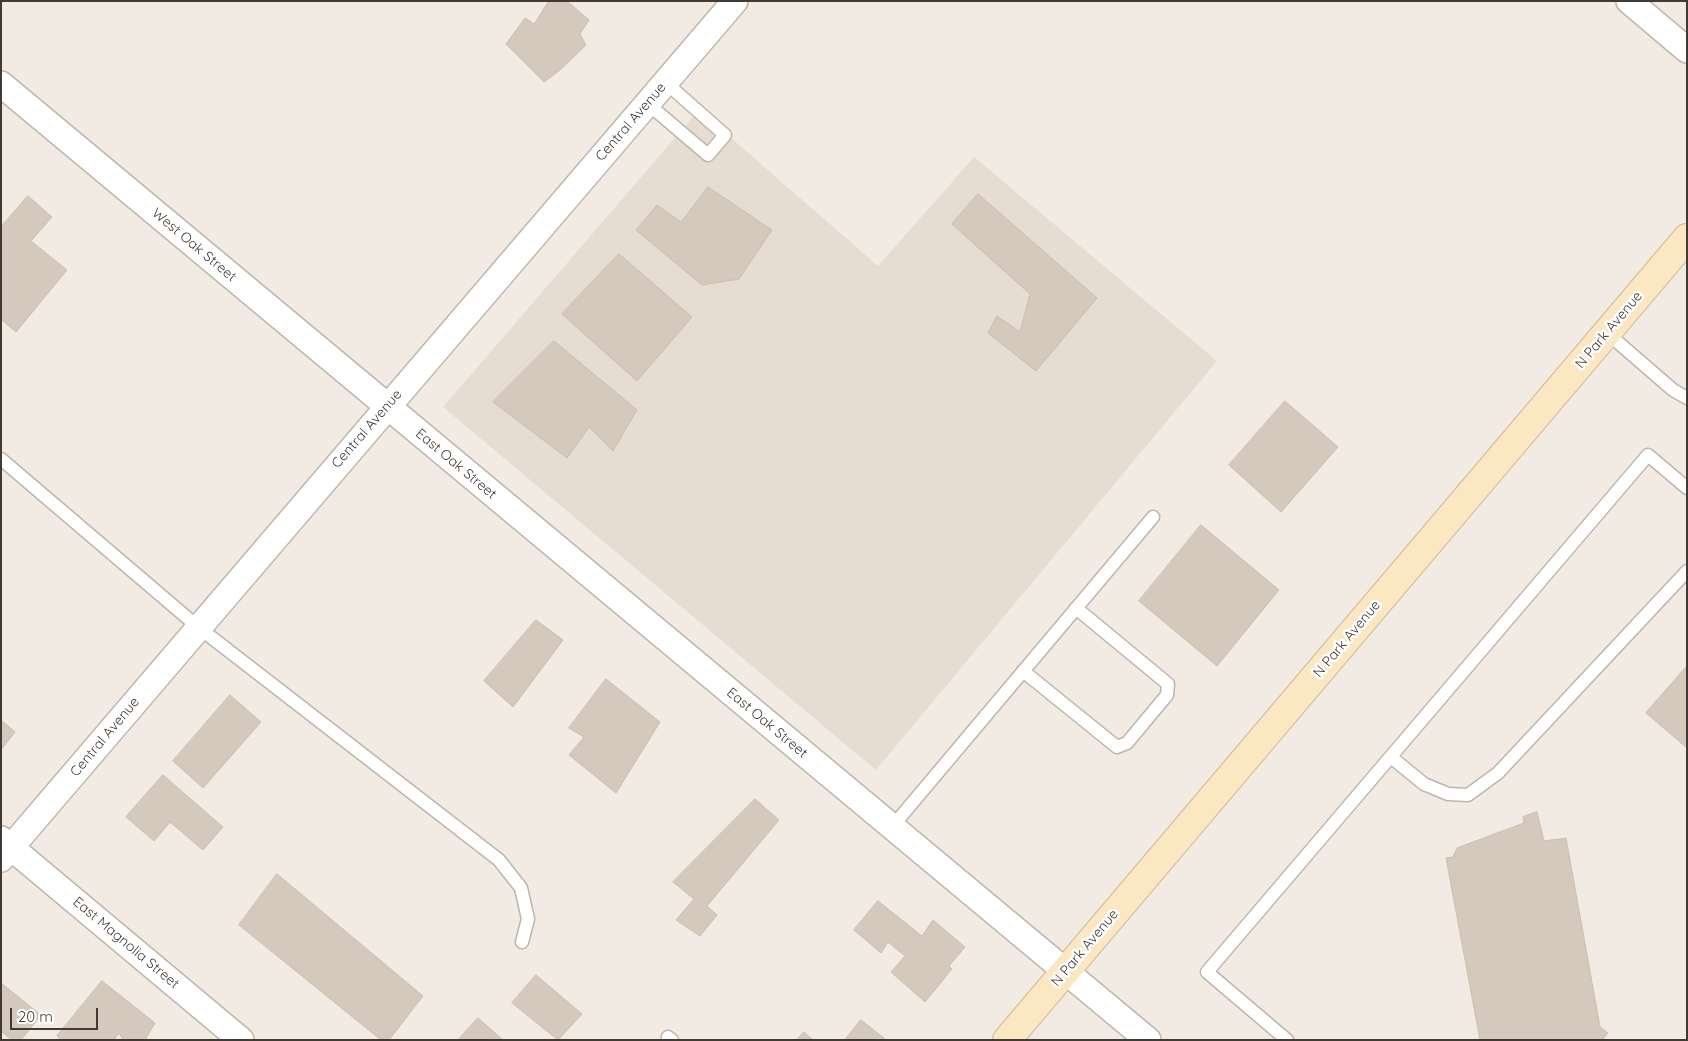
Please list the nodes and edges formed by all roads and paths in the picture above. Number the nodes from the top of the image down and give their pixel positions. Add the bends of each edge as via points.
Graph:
1 (735, 1) edge
2 (1628, 1) edge
3 (1687, 50) edge
4 (666, 82) junction
5 (1, 84) edge
6 (648, 104) junction
7 (1687, 238) edge
8 (1606, 332) junction
9 (1687, 398) edge
10 (387, 407) junction
11 (1, 459) edge
12 (1687, 488) edge
13 (1153, 517) dead end
14 (1687, 571) edge
15 (1076, 608) junction
16 (198, 627) junction
17 (1023, 671) junction
18 (1391, 757) junction
19 (892, 827) junction
20 (4, 848) edge
21 (522, 942) dead end
22 (1065, 971) junction
23 (241, 1040) edge
24 (1007, 1040) edge
25 (1148, 1040) edge
26 (1287, 1040) edge

1 - 4 street, Central Avenue
2 - 3 street
4 - 6 street, Central Avenue
4 - 6 lane via 725,135 708,155
5 - 10 street, West Oak Street
6 - 10 street, Central Avenue
7 - 8 main road, N Park Avenue
8 - 9 lane via 1673,390
8 - 22 main road, N Park Avenue
10 - 16 street, Central Avenue
10 - 19 street, East Oak Street
11 - 16 lane
12 - 18 lane via 1648,455
13 - 15 lane
14 - 18 lane via 1498,773 1468,795 1448,794 1424,784
15 - 17 lane
15 - 17 lane via 1168,684 1167,695 1127,743 1118,747
16 - 20 street, Central Avenue
16 - 21 lane via 499,860 521,888 528,919
17 - 19 lane
18 - 26 lane via 1207,972
19 - 22 street, East Oak Street
20 - 23 street, East Magnolia Street
22 - 24 main road, N Park Avenue
22 - 25 street, East Oak Street

